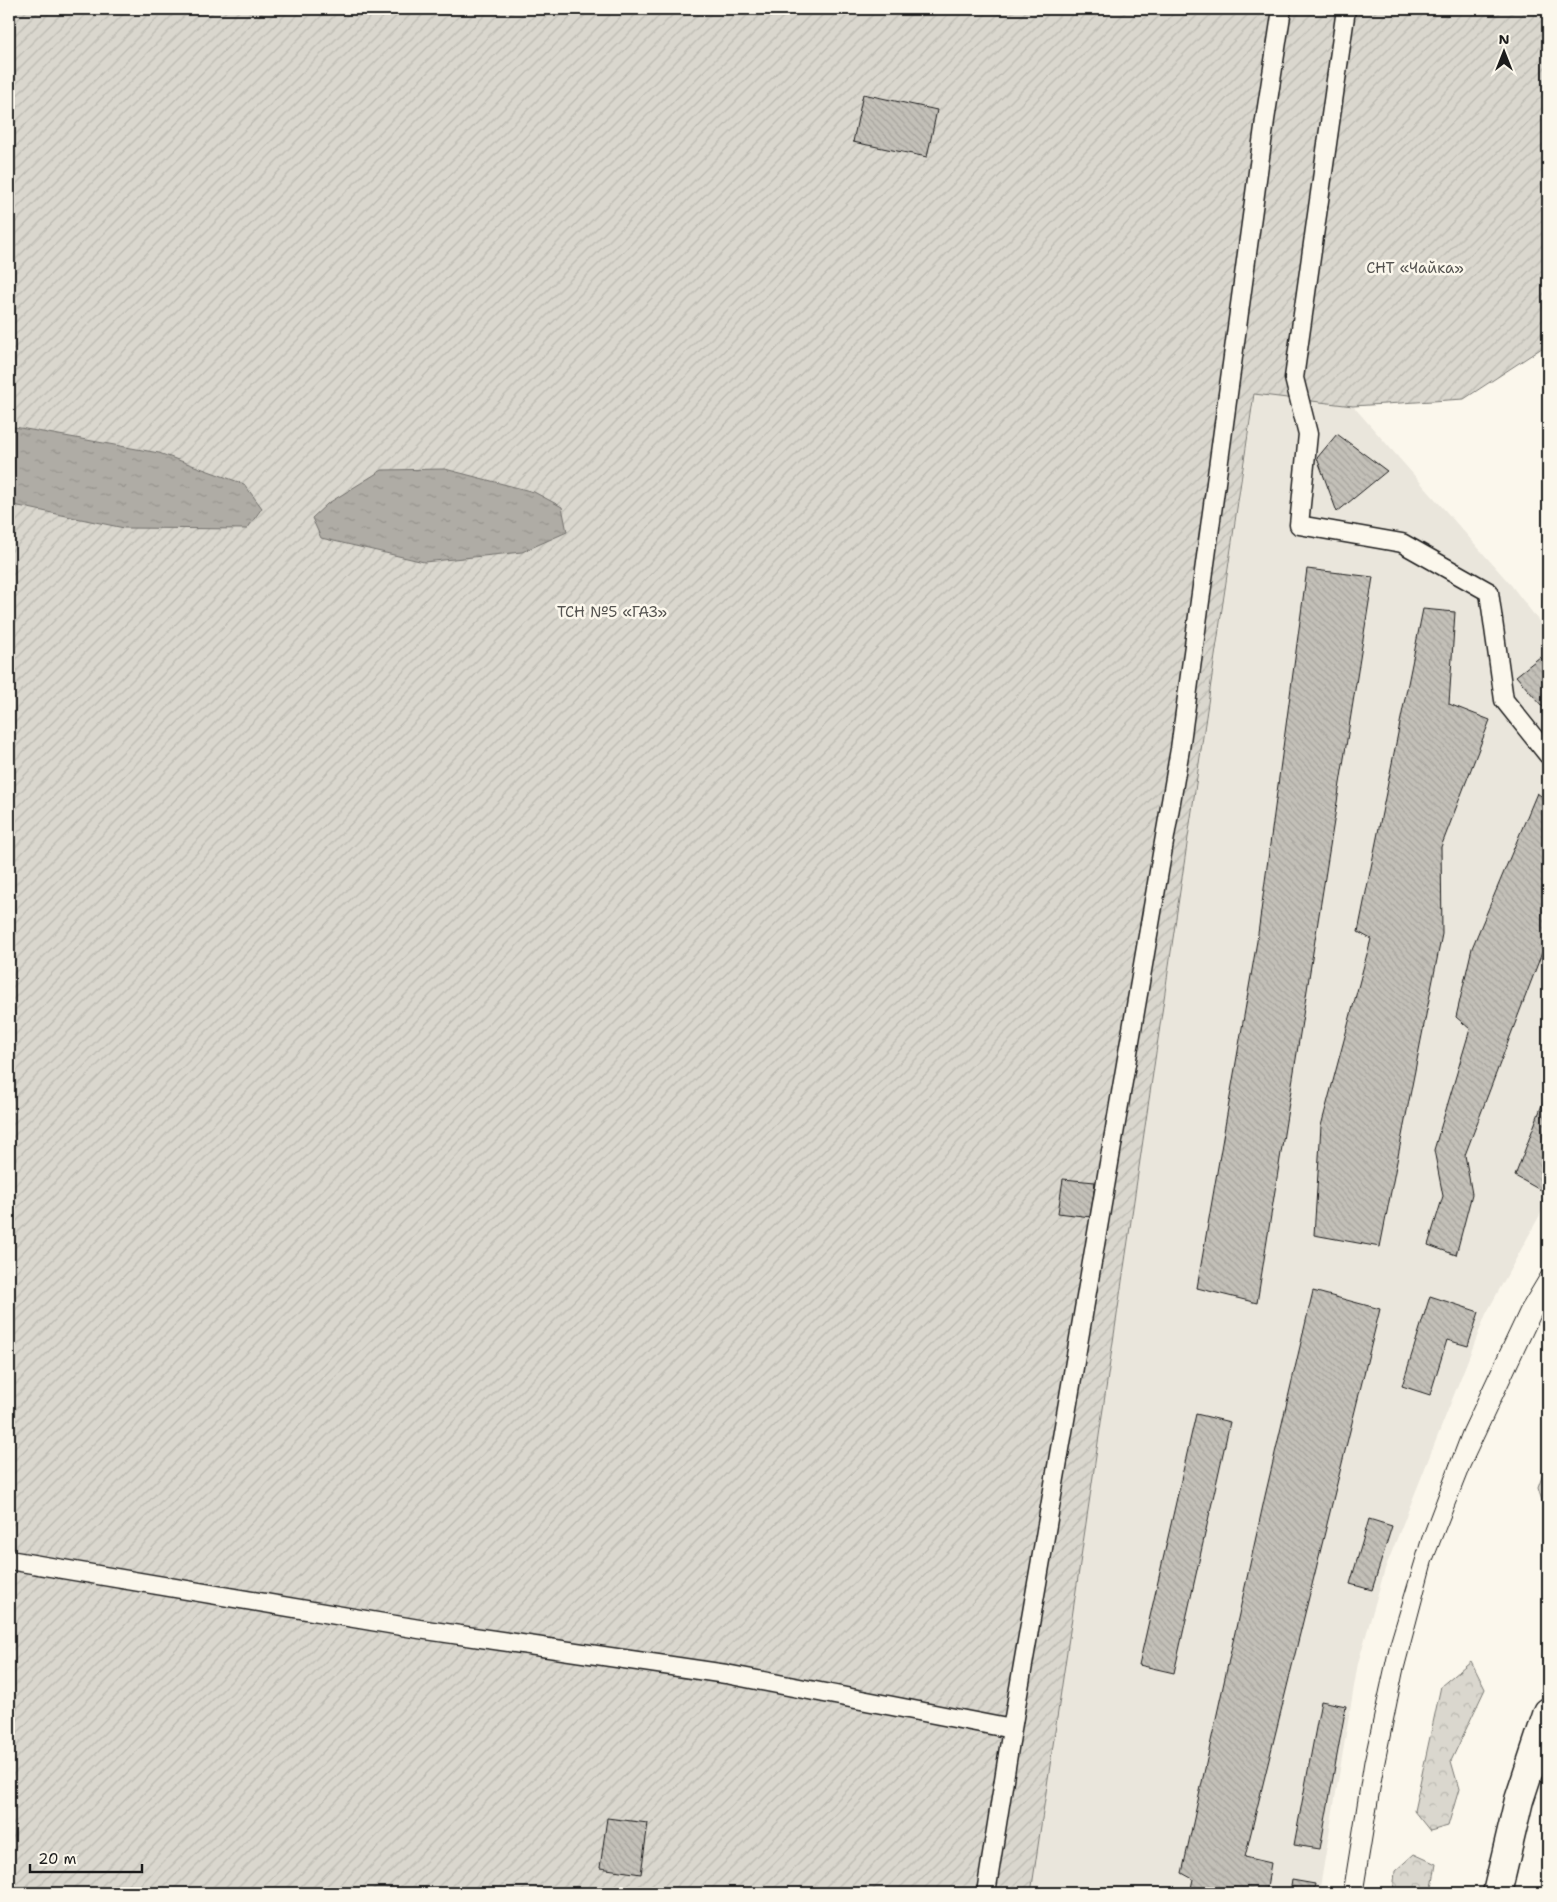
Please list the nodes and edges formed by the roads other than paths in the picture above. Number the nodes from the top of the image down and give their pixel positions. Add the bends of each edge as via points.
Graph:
1 (1282, 9) edge
2 (1346, 9) edge
3 (1548, 755) edge
4 (9, 1560) edge
5 (1548, 1712) edge
6 (1012, 1729) junction
7 (986, 1893) edge
8 (1497, 1893) edge

1 - 6 lane via 1180,749
2 - 3 lane via 1294,378 1308,434 1299,525 1402,543 1489,592 1504,700
4 - 6 lane via 419,1629 726,1674
5 - 8 street via 1519,1800
6 - 7 lane

